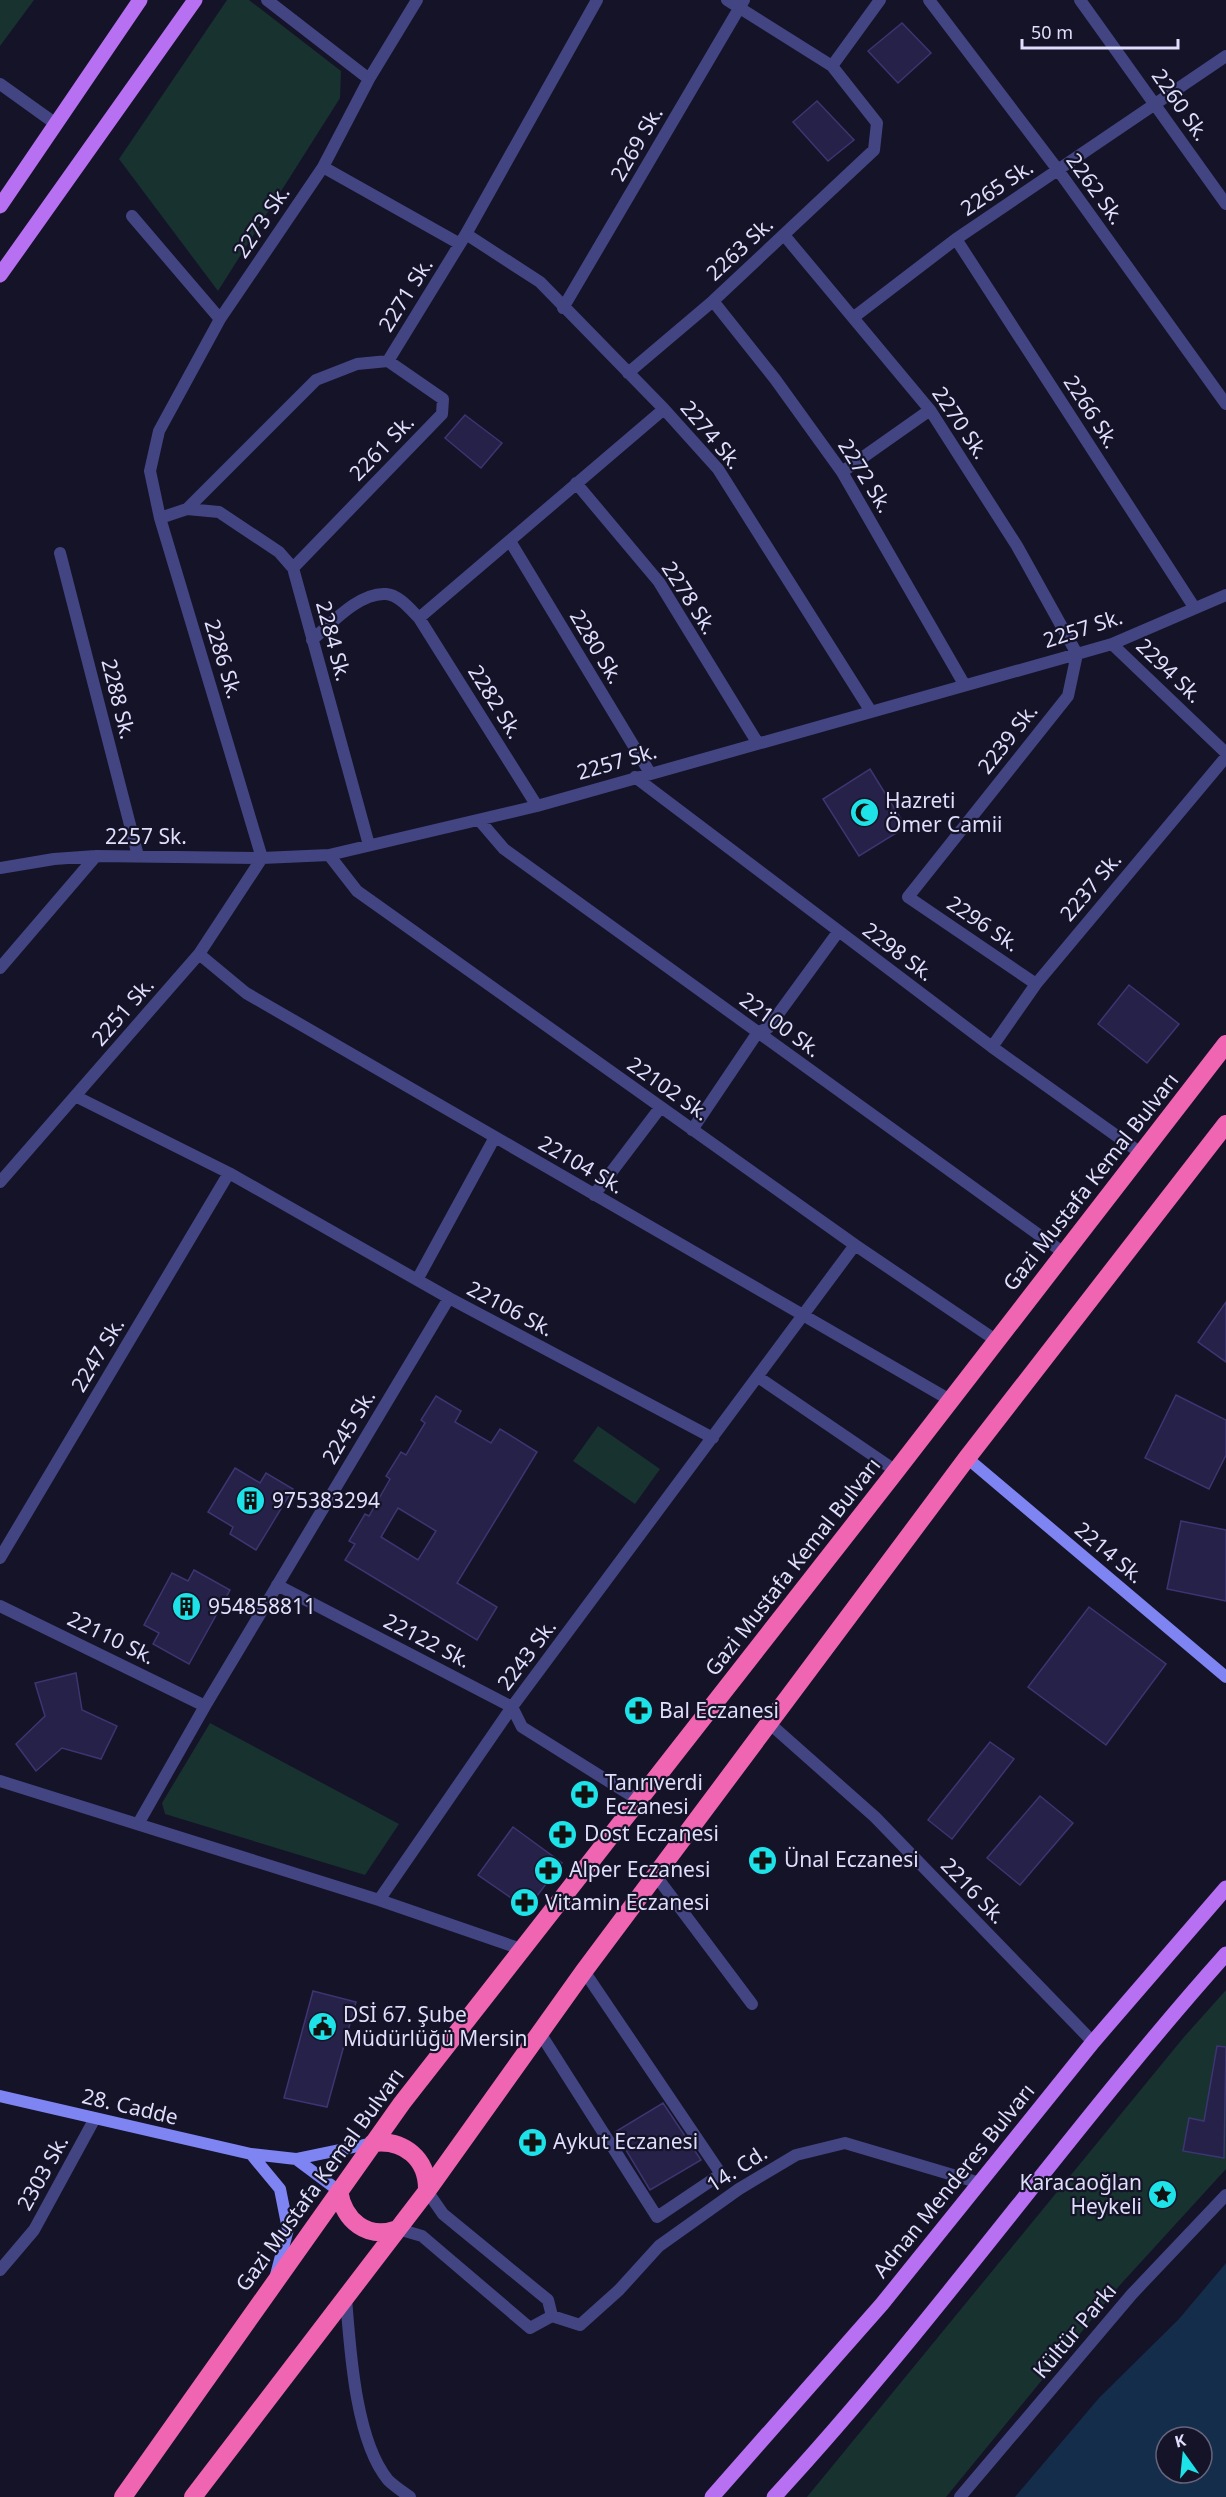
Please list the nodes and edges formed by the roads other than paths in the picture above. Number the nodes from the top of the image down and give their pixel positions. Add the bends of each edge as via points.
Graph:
1 (140, 0) edge
2 (195, 0) edge
3 (267, 0) edge
4 (417, 0) edge
5 (597, 0) edge
6 (727, 0) edge
7 (880, 0) edge
8 (929, 0) edge
9 (1080, 0) edge
10 (742, 4) edge
11 (1226, 56) edge
12 (832, 66) junction
13 (369, 79) junction
14 (0, 84) edge
15 (1156, 104) junction
16 (56, 124) junction
17 (324, 166) junction
18 (1058, 170) junction
19 (1226, 204) edge
20 (0, 206) edge
21 (132, 216) dead end
22 (784, 234) junction
23 (463, 239) junction
24 (956, 239) junction
25 (0, 275) edge
26 (712, 302) junction
27 (563, 308) junction
28 (854, 317) junction
29 (220, 319) junction
30 (388, 361) junction
31 (628, 373) junction
32 (1226, 404) edge
33 (664, 409) junction
34 (930, 410) junction
35 (150, 471) joint
36 (843, 472) junction
37 (576, 483) junction
38 (188, 509) junction
39 (160, 518) junction
40 (510, 541) junction
41 (60, 553) dead end
42 (293, 568) junction
43 (1226, 595) edge
44 (1194, 607) junction
45 (419, 618) junction
46 (312, 640) junction
47 (1112, 644) junction
48 (1077, 654) junction
49 (964, 684) junction
50 (870, 710) junction
51 (757, 742) junction
52 (1226, 755) edge
53 (650, 773) junction
54 (635, 777) junction
55 (537, 806) junction
56 (480, 821) junction
57 (369, 845) junction
58 (329, 855) junction
59 (96, 856) junction
60 (138, 856) junction
61 (262, 858) junction
62 (0, 868) edge
63 (908, 897) joint
64 (838, 932) junction
65 (199, 954) junction
66 (0, 968) edge
67 (1036, 984) junction
68 (758, 1032) junction
69 (1226, 1044) edge
70 (992, 1047) junction
71 (75, 1096) junction
72 (660, 1108) junction
73 (1226, 1124) edge
74 (692, 1130) junction
75 (495, 1137) junction
76 (1142, 1154) junction
77 (229, 1173) junction
78 (0, 1182) edge
79 (594, 1195) junction
80 (855, 1245) junction
81 (1064, 1253) junction
82 (417, 1280) junction
83 (449, 1298) junction
84 (803, 1314) junction
85 (997, 1341) junction
86 (758, 1377) junction
87 (950, 1400) junction
88 (713, 1438) junction
89 (967, 1458) junction
90 (896, 1472) junction
91 (0, 1558) edge
92 (277, 1586) junction
93 (0, 1606) edge
94 (1226, 1677) edge
95 (206, 1706) junction
96 (512, 1707) junction
97 (769, 1723) junction
98 (0, 1781) edge
99 (640, 1801) junction
100 (138, 1824) junction
101 (656, 1876) junction
102 (1226, 1888) edge
103 (379, 1900) junction
104 (521, 1949) junction
105 (1226, 1954) edge
106 (584, 1971) junction
107 (752, 2004) dead end
108 (540, 2033) junction
109 (1093, 2042) junction
110 (0, 2096) edge
111 (94, 2120) junction
112 (373, 2143) junction
113 (251, 2154) junction
114 (296, 2159) junction
115 (980, 2184) junction
116 (339, 2191) junction
117 (428, 2191) junction
118 (1226, 2195) edge
119 (398, 2229) junction
120 (0, 2270) edge
121 (274, 2283) junction
122 (346, 2298) junction
123 (552, 2316) junction
124 (123, 2497) edge
125 (193, 2497) edge
126 (410, 2497) edge
127 (712, 2497) edge
128 (774, 2497) edge
129 (960, 2497) edge

1 - 16 main road
2 - 25 main road
3 - 13 street
4 - 13 street, 2273 Sk.
5 - 23 street, 2271 Sk.
6 - 10 street
7 - 12 street
8 - 18 street, 2262 Sk.
9 - 15 street, 2260 Sk.
10 - 12 street
10 - 27 street, 2269 Sk.
11 - 15 street, 2265 Sk.
12 - 22 street, 2263 Sk. via 877,123 874,150
13 - 17 street, 2273 Sk.
14 - 16 street
15 - 18 street, 2265 Sk.
15 - 19 street, 2260 Sk.
16 - 20 main road
17 - 23 street, 2274 Sk.
17 - 29 street, 2273 Sk.
18 - 24 street, 2265 Sk.
18 - 32 street, 2262 Sk.
21 - 29 street
22 - 26 street, 2263 Sk.
22 - 28 street, 2270 Sk.
23 - 27 street, 2274 Sk. via 540,282
23 - 30 street, 2271 Sk.
24 - 28 street, 2265 Sk.
24 - 44 street, 2266 Sk.
26 - 31 street, 2263 Sk.
26 - 36 street, 2272 Sk.
27 - 31 street, 2274 Sk.
28 - 34 street, 2270 Sk.
29 - 35 street, 2273 Sk. via 159,431
30 - 38 street, 2271 Sk. via 357,364 316,380
30 - 42 street, 2261 Sk. via 443,399 442,414
31 - 33 street, 2274 Sk.
33 - 37 street
33 - 50 street, 2274 Sk. via 718,469
34 - 36 street
34 - 48 street, 2270 Sk. via 1017,546
35 - 39 street, 2286 Sk.
36 - 49 street, 2272 Sk.
37 - 40 street
37 - 51 street, 2278 Sk. via 659,582
38 - 39 street, 2271 Sk.
38 - 42 street via 219,512 279,552
39 - 61 street, 2286 Sk.
40 - 45 street
40 - 53 street, 2280 Sk.
41 - 60 street, 2288 Sk.
42 - 46 street, 2284 Sk.
43 - 44 street, 2257 Sk.
44 - 47 street, 2257 Sk.
45 - 46 street, 2282 Sk. via 403,602 387,594 367,597
45 - 55 street, 2282 Sk.
46 - 57 street, 2284 Sk.
47 - 48 street, 2257 Sk.
47 - 52 street, 2294 Sk.
48 - 49 street, 2257 Sk.
48 - 63 street, 2239 Sk. via 1068,696
49 - 50 street, 2257 Sk.
50 - 51 street, 2257 Sk.
51 - 53 street, 2257 Sk.
52 - 67 street, 2237 Sk.
53 - 54 street, 2257 Sk.
54 - 55 street, 2257 Sk.
54 - 64 street, 2298 Sk.
55 - 56 street, 2257 Sk.
56 - 57 street, 2257 Sk.
56 - 68 street, 22100 Sk. via 504,849
57 - 58 street, 2257 Sk.
58 - 61 street, 2257 Sk.
58 - 72 street, 22102 Sk. via 357,891
59 - 60 street, 2257 Sk.
59 - 62 street, 2257 Sk.
59 - 66 street
60 - 61 street, 2257 Sk.
61 - 65 street, 2251 Sk.
63 - 67 street, 2296 Sk.
64 - 68 street via 768,1028
64 - 70 street, 2298 Sk.
65 - 71 street, 2251 Sk.
65 - 75 street, 22104 Sk. via 246,993
67 - 70 street, 2237 Sk.
68 - 74 street
68 - 81 street, 22100 Sk.
69 - 76 highway, Gazi Mustafa Kemal Bulvarı
70 - 76 street, 2298 Sk.
71 - 77 street, 22106 Sk.
71 - 78 street, 2251 Sk.
72 - 74 street, 22102 Sk.
72 - 79 street
73 - 89 highway
74 - 80 street, 22102 Sk.
75 - 79 street, 22104 Sk.
75 - 82 street
76 - 81 highway, Gazi Mustafa Kemal Bulvarı
77 - 82 street, 22106 Sk.
77 - 91 street, 2247 Sk.
79 - 84 street, 22104 Sk.
80 - 84 street
80 - 85 street, 22102 Sk.
81 - 85 highway, Gazi Mustafa Kemal Bulvarı
82 - 83 street, 22106 Sk.
83 - 88 street, 22106 Sk.
83 - 92 street, 2245 Sk.
84 - 86 street
84 - 87 street, 22104 Sk.
85 - 87 highway, Gazi Mustafa Kemal Bulvarı
86 - 88 street
86 - 90 street
87 - 90 highway, Gazi Mustafa Kemal Bulvarı
88 - 96 street, 2243 Sk.
89 - 94 street, 2214 Sk.
89 - 97 highway
90 - 99 highway, Gazi Mustafa Kemal Bulvarı
92 - 95 street, 2245 Sk.
92 - 96 street, 22122 Sk.
93 - 95 street, 22110 Sk.
95 - 100 street, 2245 Sk.
96 - 99 street, 22122 Sk. via 522,1727
96 - 103 street, 2243 Sk.
97 - 101 highway
97 - 109 street, 2216 Sk. via 874,1817
98 - 100 street
99 - 104 highway, Gazi Mustafa Kemal Bulvarı
100 - 103 street
101 - 106 highway
101 - 107 street
102 - 109 main road, Adnan Menderes Bulvarı
103 - 104 street
104 - 112 highway, Gazi Mustafa Kemal Bulvarı
105 - 128 main road via 1169,2018 930,2317
106 - 108 highway
106 - 108 street via 722,2174 657,2217
108 - 117 highway
109 - 115 main road, Adnan Menderes Bulvarı
110 - 111 street, 28. Cadde
111 - 113 street, 28. Cadde
111 - 120 street, 2303 Sk. via 34,2230
112 - 114 street, 28. Cadde
112 - 116 highway, Gazi Mustafa Kemal Bulvarı
112 - 117 highway via 387,2141 410,2151 425,2170
113 - 114 street, 28. Cadde
113 - 121 street via 280,2189 288,2229
114 - 116 street
115 - 123 street, 14. Cd. via 845,2143 796,2155 739,2189 659,2246 619,2290 579,2325
115 - 127 main road, Adnan Menderes Bulvarı via 882,2304
116 - 119 highway via 342,2208 358,2225 380,2232
116 - 121 highway, Gazi Mustafa Kemal Bulvarı
117 - 119 highway
117 - 123 street via 443,2214 548,2300
118 - 129 street, Kültür Parkı via 1132,2294
119 - 122 highway
119 - 123 street via 422,2236 530,2328
121 - 124 highway, Gazi Mustafa Kemal Bulvarı
122 - 125 highway
122 - 126 street via 351,2362 363,2424 388,2480

